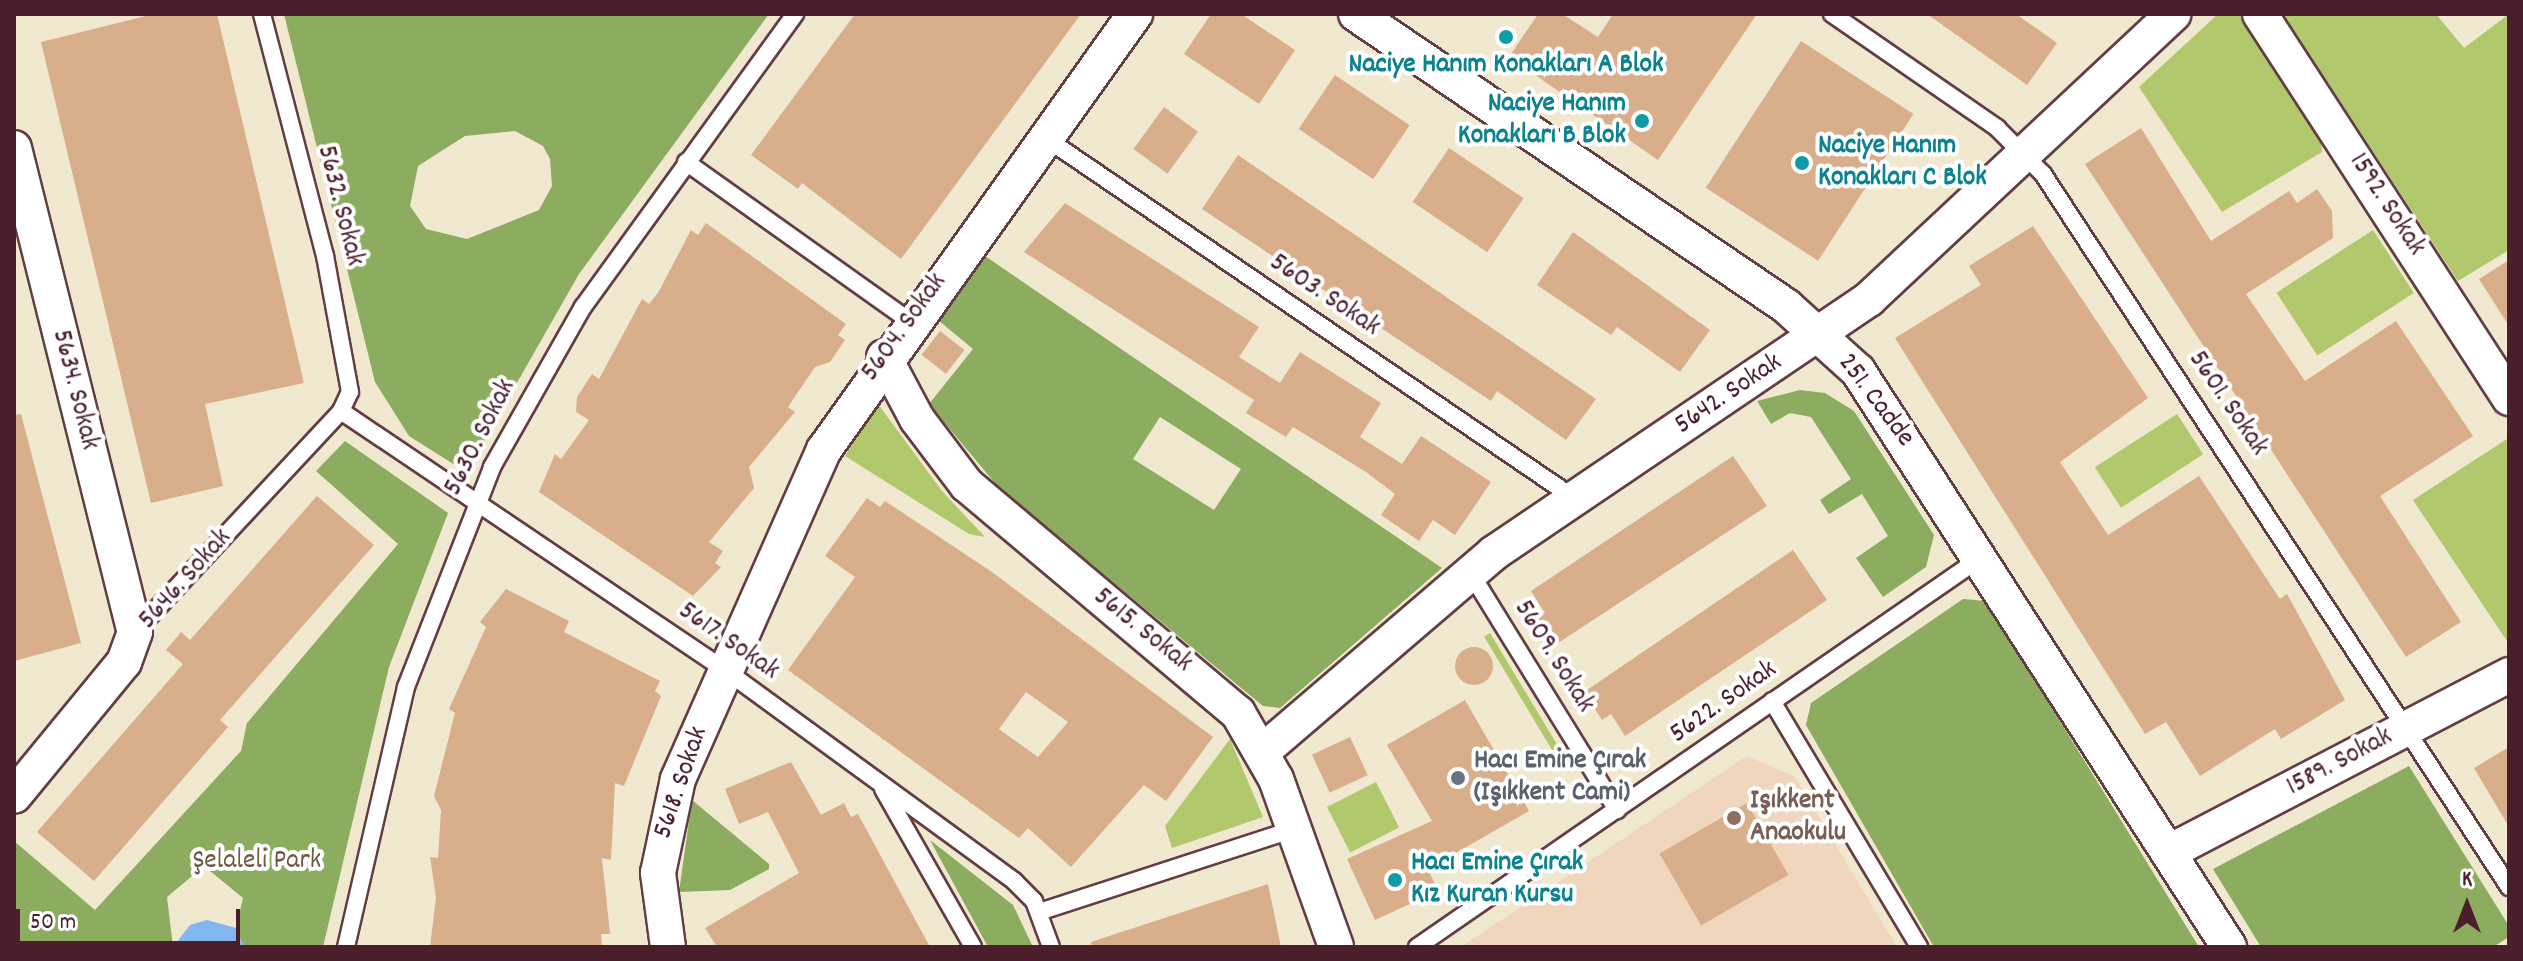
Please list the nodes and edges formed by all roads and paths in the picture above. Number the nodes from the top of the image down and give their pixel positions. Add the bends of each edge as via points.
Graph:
1 (262, 14) edge
2 (795, 14) edge
3 (1135, 14) edge
4 (1356, 14) edge
5 (1832, 14) edge
6 (2174, 14) edge
7 (2260, 14) edge
8 (1044, 137) junction
9 (14, 148) edge
10 (2025, 151) junction
11 (686, 162) junction
12 (25, 242) edge
13 (910, 321) junction
14 (1820, 334) junction
15 (884, 357) junction
16 (2509, 398) edge
17 (341, 411) junction
18 (1574, 498) junction
19 (475, 504) junction
20 (1983, 556) junction
21 (1470, 572) junction
22 (135, 632) junction
23 (725, 670) junction
24 (2509, 675) edge
25 (1772, 701) junction
26 (2410, 727) junction
27 (1263, 751) junction
28 (880, 783) junction
29 (14, 796) edge
30 (1617, 810) junction
31 (1294, 829) junction
32 (2171, 851) junction
33 (2509, 887) edge
34 (1039, 912) junction
35 (346, 947) edge
36 (668, 947) edge
37 (973, 947) edge
38 (1051, 947) edge
39 (1336, 947) edge
40 (1417, 947) edge
41 (1919, 947) edge
42 (2229, 947) edge

1 - 17 lane, 5632. Sokak via 345,344 350,385
2 - 11 lane, 5630. Sokak
3 - 8 street, 5604. Sokak
4 - 14 street, 251. Cadde
5 - 10 lane, 5601. Sokak
6 - 10 street, 5642. Sokak
7 - 16 street, 1592. Sokak
8 - 13 street, 5604. Sokak
8 - 18 lane, 5603. Sokak
9 - 12 street, 5634. Sokak
10 - 14 street, 5642. Sokak via 1869,299
10 - 26 lane, 5601. Sokak
11 - 13 lane
11 - 19 lane, 5630. Sokak via 544,371
12 - 22 street, 5634. Sokak
13 - 15 street, 5604. Sokak
14 - 18 street, 5642. Sokak
14 - 20 street, 251. Cadde via 1876,393
15 - 23 street, 5604. Sokak via 824,450
15 - 27 street, 5615. Sokak via 917,419 967,485 1219,694
17 - 19 lane, 5617. Sokak
17 - 22 lane, 5646. Sokak
18 - 21 street, 5642. Sokak
19 - 23 lane, 5617. Sokak
19 - 35 lane, 5630. Sokak via 406,687
20 - 25 lane, 5622. Sokak
20 - 32 street, 251. Cadde
21 - 27 street, 5642. Sokak
21 - 30 lane, 5609. Sokak
22 - 29 street, 5646. Sokak via 124,662
23 - 28 lane, 5617. Sokak
23 - 36 street, 5618. Sokak via 678,779 660,846
24 - 26 street, 1589. Sokak
25 - 30 lane, 5622. Sokak
25 - 41 lane
26 - 32 street, 1589. Sokak
26 - 33 lane, 5601. Sokak
27 - 31 street, 5615. Sokak
28 - 34 lane, 5617. Sokak via 1014,881
28 - 37 lane
30 - 40 lane, 5622. Sokak
31 - 34 lane
31 - 39 street, 5615. Sokak
32 - 42 street, 251. Cadde
34 - 38 lane, 5617. Sokak

